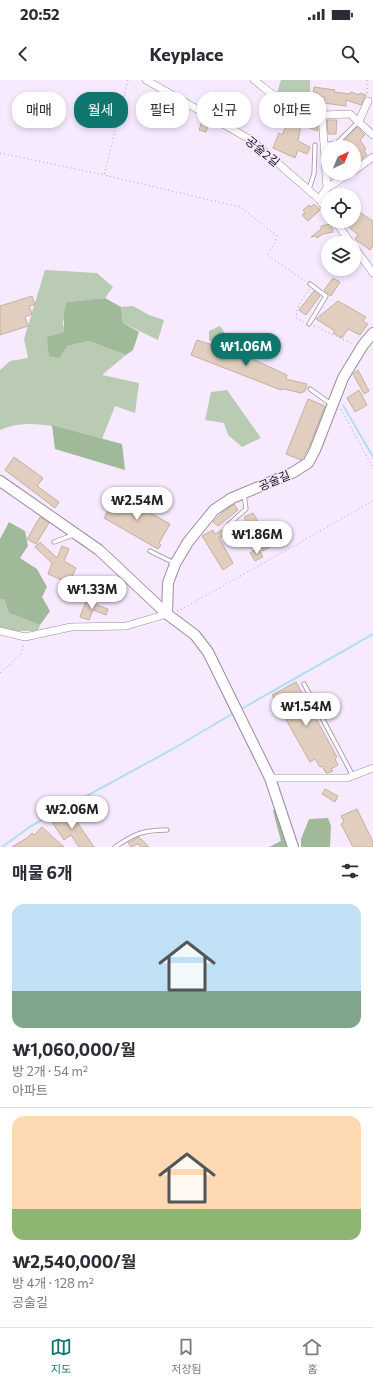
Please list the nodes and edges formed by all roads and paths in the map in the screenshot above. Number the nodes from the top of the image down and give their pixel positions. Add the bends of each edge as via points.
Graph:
1 (128, 80) edge
2 (146, 80) edge
3 (254, 80) edge
4 (367, 80) edge
5 (270, 92) edge
6 (368, 101) joint
7 (326, 115) edge
8 (359, 121) junction
9 (323, 128) edge
10 (373, 135) edge
11 (324, 140) edge
12 (340, 140) edge
13 (315, 145) dead end
14 (0, 153) edge
15 (373, 157) edge
16 (361, 166) edge
17 (104, 175) junction
18 (326, 180) edge
19 (339, 180) edge
20 (327, 188) joint
21 (309, 190) junction
22 (321, 195) edge
23 (318, 199) junction
24 (321, 203) edge
25 (361, 257) edge
26 (373, 273) edge
27 (310, 284) junction
28 (309, 324) junction
29 (373, 333) edge
30 (361, 348) junction
31 (310, 389) dead end
32 (332, 405) junction
33 (373, 468) edge
34 (0, 481) edge
35 (244, 493) junction
36 (373, 501) edge
37 (229, 524) dead end
38 (76, 534) junction
39 (54, 542) dead end
40 (150, 551) dead end
41 (175, 564) junction
42 (167, 614) junction
43 (0, 631) edge
44 (25, 637) junction
45 (0, 673) edge
46 (304, 684) dead end
47 (373, 768) edge
48 (353, 776) junction
49 (270, 778) junction
50 (166, 830) dead end
51 (115, 847) edge
52 (293, 847) edge

1 - 17 path
2 - 21 street, 공술2길 via 251,140
3 - 5 street
4 - 6 path
6 - 8 street
7 - 8 street via 350,114
8 - 10 street
8 - 12 lane
9 - 11 street
13 - 21 lane via 314,174
14 - 17 path
15 - 16 street
17 - 27 path via 240,207 277,236 267,255
18 - 20 street
19 - 20 street
21 - 23 street, 공술2길
22 - 23 street
23 - 24 street, 공술2길
25 - 26 street
27 - 28 path via 310,288 299,302 296,318
27 - 28 lane via 326,296
28 - 30 path
29 - 30 street, 공술길
30 - 32 street, 공술길 via 343,378
31 - 32 lane
32 - 33 path via 342,410
32 - 35 street, 공술길 via 308,463 292,473
34 - 38 street
35 - 37 lane via 246,509
35 - 41 street, 공술길 via 214,510 188,542
36 - 42 path via 184,608
38 - 39 lane
38 - 42 street via 99,550
40 - 41 lane
41 - 42 street, 공술길 via 168,583
42 - 44 street via 126,626 71,627
42 - 49 street via 195,635 208,652
43 - 44 street
44 - 45 path via 21,654
46 - 48 lane
47 - 48 street
48 - 49 street
49 - 52 street
50 - 51 lane via 147,830 132,835

